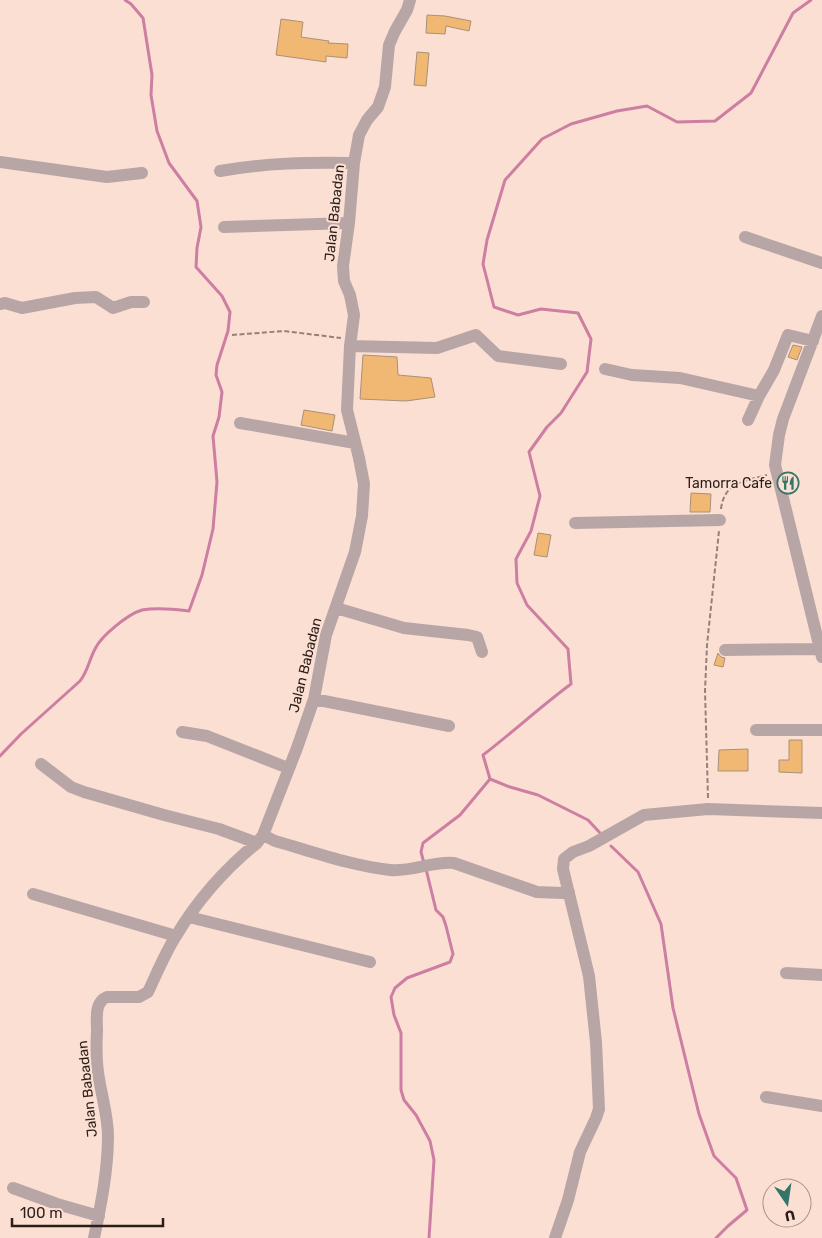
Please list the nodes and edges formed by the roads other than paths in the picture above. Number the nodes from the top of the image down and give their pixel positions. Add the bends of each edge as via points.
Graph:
1 (410, 0) edge
2 (0, 162) edge
3 (354, 163) junction
4 (220, 171) dead end
5 (142, 173) dead end
6 (349, 223) junction
7 (224, 227) dead end
8 (745, 237) dead end
9 (822, 262) edge
10 (144, 302) dead end
11 (0, 304) edge
12 (822, 316) edge
13 (813, 341) junction
14 (350, 343) junction
15 (561, 364) dead end
16 (604, 369) dead end
17 (759, 396) junction
18 (748, 420) dead end
19 (240, 423) dead end
20 (355, 443) junction
21 (720, 520) road end
22 (574, 523) dead end
23 (336, 608) junction
24 (725, 650) dead end
25 (482, 652) dead end
26 (821, 653) edge
27 (314, 699) junction
28 (449, 726) dead end
29 (756, 730) dead end
30 (822, 730) edge
31 (182, 732) dead end
32 (41, 764) dead end
33 (288, 768) junction
34 (822, 813) edge
35 (260, 839) junction
36 (569, 892) junction
37 (33, 894) dead end
38 (189, 917) junction
39 (176, 936) junction
40 (370, 962) dead end
41 (786, 973) dead end
42 (822, 975) edge
43 (766, 1097) dead end
44 (822, 1106) edge
45 (13, 1188) dead end
46 (99, 1216) junction
47 (94, 1238) edge
48 (555, 1238) edge

1 - 3 street, Jalan Babadan via 390,46 378,106 359,135
2 - 5 street via 107,177
3 - 4 street via 294,162
3 - 6 street, Jalan Babadan
6 - 7 street
6 - 14 street, Jalan Babadan via 343,266 344,282 354,315
8 - 9 street
10 - 11 street via 113,308 96,297 22,308
12 - 13 street
13 - 17 street via 788,335
13 - 26 street via 783,420 775,456 776,473
14 - 15 street via 438,348 476,335 498,356
14 - 20 street, Jalan Babadan via 347,410
16 - 17 street via 632,375 680,378
17 - 18 street
19 - 20 street
20 - 23 street, Jalan Babadan via 364,484 362,516 355,552
21 - 22 street
23 - 25 street via 404,628 477,637
23 - 27 street, Jalan Babadan via 326,635
24 - 26 street
27 - 28 street
27 - 33 street, Jalan Babadan
29 - 30 street
31 - 33 street via 206,736
32 - 35 street via 70,787 84,792
33 - 35 street, Jalan Babadan
34 - 36 street via 708,809 644,815 564,859
35 - 36 street via 390,870 454,863 537,892
35 - 38 street, Jalan Babadan via 213,884
36 - 48 street via 589,976 599,1109 580,1152
37 - 39 street
38 - 39 street, Jalan Babadan
38 - 40 street
39 - 46 street, Jalan Babadan via 148,992 133,998 107,997 102,999 97,1010 96,1053 108,1136
41 - 42 street
43 - 44 street
45 - 46 street
46 - 47 street, Jalan Babadan

